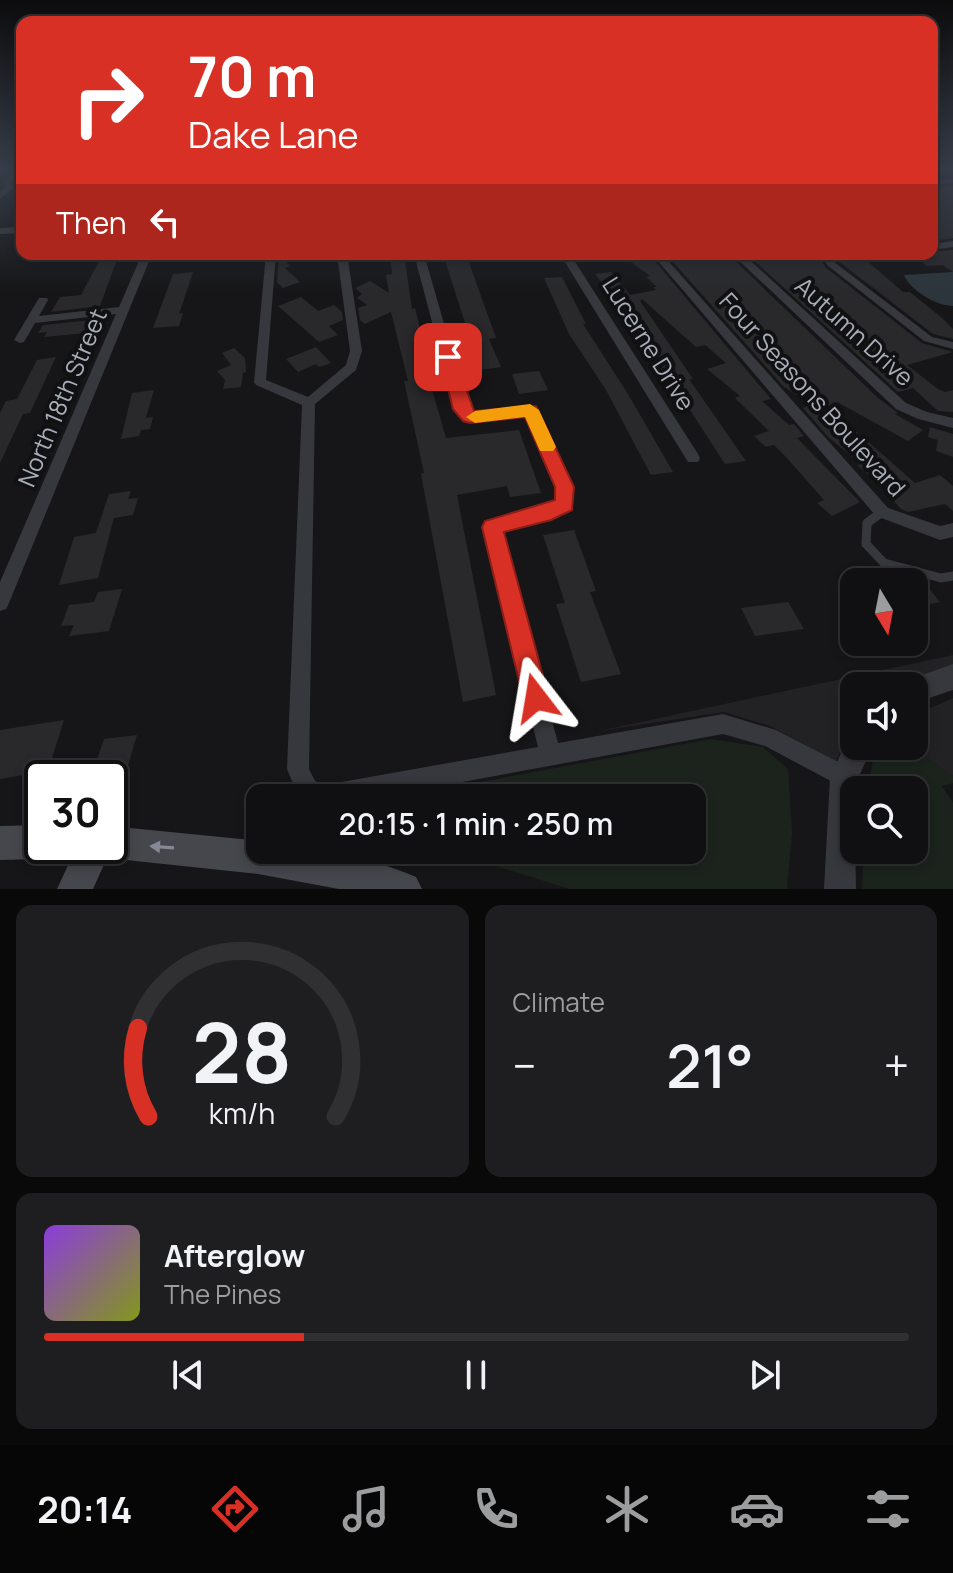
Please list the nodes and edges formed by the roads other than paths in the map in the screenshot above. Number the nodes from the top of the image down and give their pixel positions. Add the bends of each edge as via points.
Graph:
1 (145, 260) edge
2 (270, 260) edge
3 (343, 260) edge
4 (421, 260) edge
5 (569, 260) edge
6 (662, 260) edge
7 (743, 260) edge
8 (829, 260) edge
9 (43, 300) dead end
10 (124, 310) junction
11 (33, 320) junction
12 (20, 340) dead end
13 (953, 346) edge
14 (309, 403) junction
15 (953, 423) edge
16 (693, 458) dead end
17 (882, 512) junction
18 (953, 530) edge
19 (953, 576) edge
20 (0, 603) edge
21 (953, 677) edge
22 (928, 685) edge
23 (551, 755) junction
24 (842, 776) edge
25 (304, 784) edge
26 (423, 784) edge
27 (24, 842) edge
28 (0, 843) edge
29 (128, 844) edge
30 (87, 864) edge
31 (841, 864) edge
32 (372, 873) edge
33 (75, 889) edge
34 (404, 889) edge
35 (840, 889) edge

1 - 10 street, North 18th Street
2 - 14 street via 260,382
3 - 14 street via 356,351 352,367
4 - 23 street via 462,409 470,417 530,410 565,487 565,505 492,527
5 - 16 street, Lucerne Drive
6 - 17 street, Four Seasons Boulevard
7 - 15 street, Autumn Drive via 901,406
8 - 13 street via 928,339
9 - 11 street
10 - 11 street
10 - 20 street, North 18th Street
11 - 12 street
14 - 25 street via 298,769
17 - 18 street, Four Seasons Boulevard via 940,533
17 - 19 lane via 867,523 866,544 884,563 941,578
21 - 22 street
23 - 24 street via 723,724 769,737
23 - 26 street
27 - 28 main road
32 -> 29 main road
30 - 33 main road
31 - 35 street
32 - 34 main road

